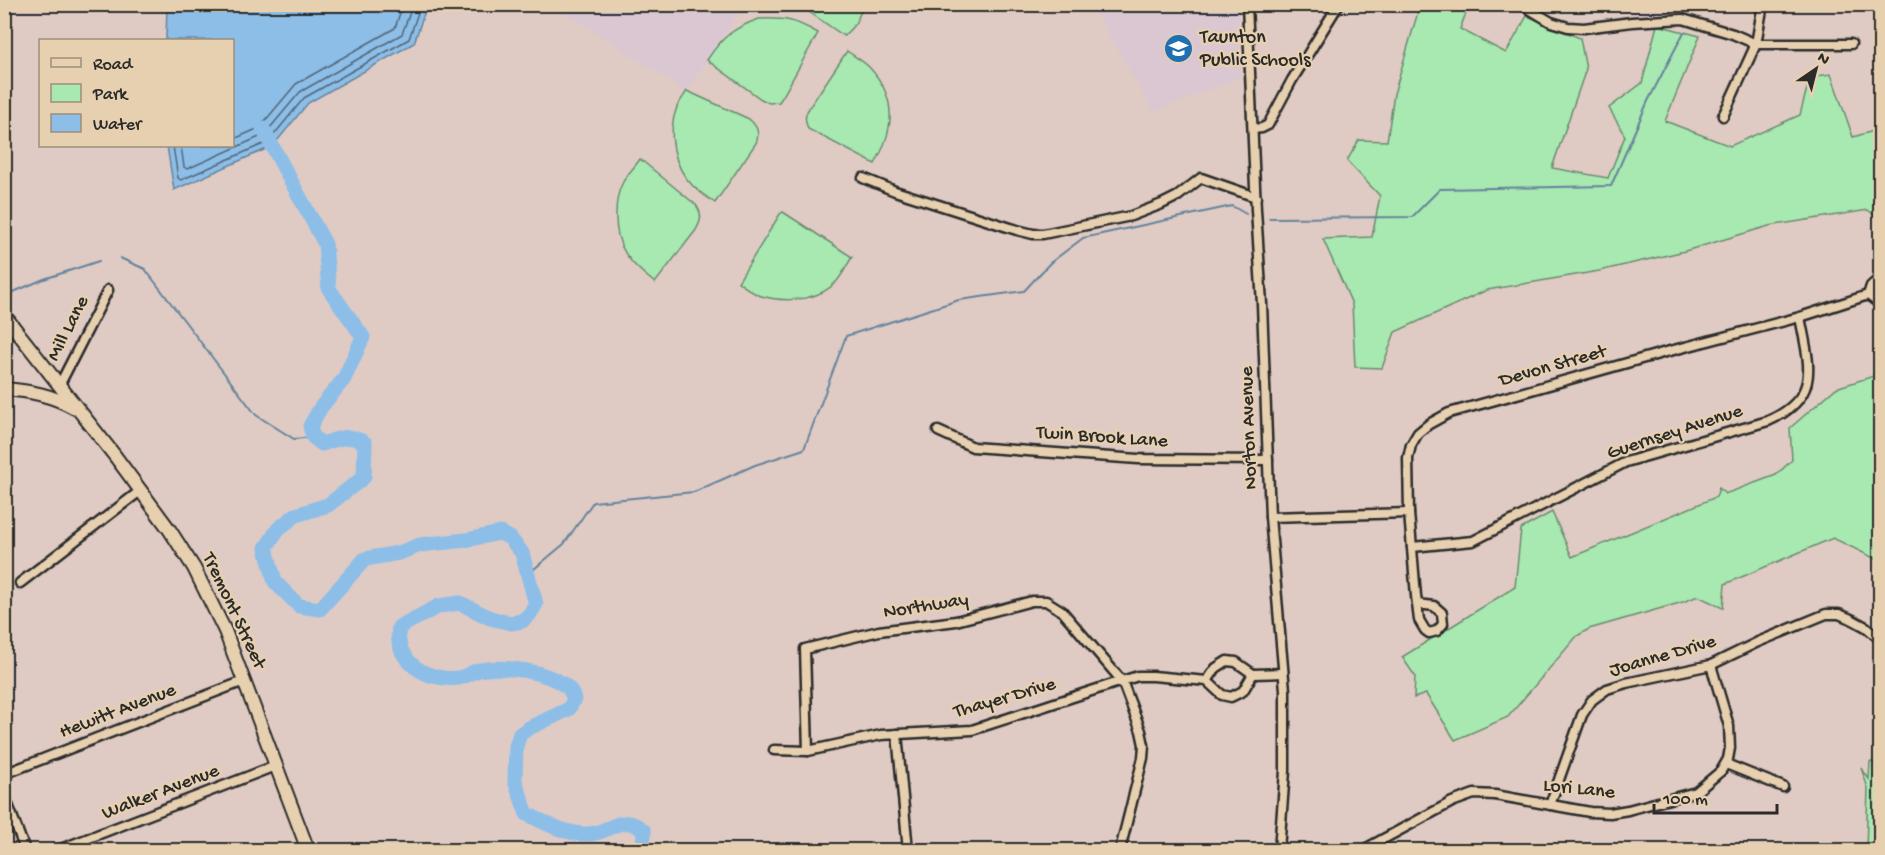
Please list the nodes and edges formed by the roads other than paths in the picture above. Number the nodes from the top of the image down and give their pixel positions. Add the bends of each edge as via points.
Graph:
1 (1247, 4) edge
2 (1340, 4) edge
3 (1521, 4) edge
4 (1763, 4) edge
5 (1756, 44) junction
6 (1851, 44) dead end
7 (1723, 116) dead end
8 (1254, 129) junction
9 (863, 178) dead end
10 (1256, 196) junction
11 (1881, 278) edge
12 (108, 290) dead end
13 (1868, 295) junction
14 (1881, 304) edge
15 (4, 315) edge
16 (1800, 317) junction
17 (60, 384) junction
18 (4, 389) edge
19 (81, 411) junction
20 (938, 431) dead end
21 (1268, 460) junction
22 (140, 491) junction
23 (1409, 513) junction
24 (1270, 517) junction
25 (1412, 547) junction
26 (20, 583) dead end
27 (1417, 604) dead end
28 (1881, 639) edge
29 (1711, 665) junction
30 (1283, 673) junction
31 (1253, 674) junction
32 (244, 681) junction
33 (1122, 681) junction
34 (1207, 681) junction
35 (897, 734) junction
36 (774, 750) dead end
37 (808, 751) junction
38 (1726, 764) junction
39 (275, 766) junction
40 (4, 774) edge
41 (1783, 787) dead end
42 (4, 794) edge
43 (1550, 805) junction
44 (25, 850) edge
45 (58, 850) edge
46 (306, 850) edge
47 (908, 850) edge
48 (1120, 850) edge
49 (1279, 850) edge
50 (1363, 850) edge

1 - 8 street, Norton Avenue
2 - 8 street via 1268,124
3 - 5 street via 1568,27 1683,20
4 - 5 street
5 - 6 street
5 - 7 street
8 - 10 street, Norton Avenue
9 - 10 street via 1033,234 1131,216 1170,200 1201,178
10 - 21 street, Norton Avenue
11 - 13 street via 1871,286
12 - 17 street, Mill Lane
13 - 14 street
13 - 16 street, Devon Street
15 - 17 main road, Tremont Street
16 - 23 street, Devon Street via 1435,420 1418,433 1409,451
16 - 25 street, Guernsey Avenue via 1809,378 1798,400 1783,414 1631,460 1473,541
17 - 19 main road, Tremont Street
18 - 19 main road, Tremont Street via 50,396
19 - 22 main road, Tremont Street
20 - 21 street, Twin Brook Lane via 973,447 1138,459
21 - 24 street, Norton Avenue
22 - 26 street
22 - 32 main road, Tremont Street via 199,577
23 - 24 street
23 - 25 street, Devon Street
24 - 30 street, Norton Avenue
25 - 27 street, Devon Street
28 - 29 street, Joanne Drive via 1851,619 1826,614
29 - 38 street via 1729,726
29 - 43 street, Joanne Drive via 1626,683 1596,696 1582,715
30 - 31 street
30 - 49 street, Norton Avenue via 1285,771
31 - 34 street via 1236,662 1227,661
31 - 34 street, Thayer Drive via 1243,692 1235,696 1222,695
32 - 39 main road, Tremont Street
32 - 40 street, Hewitt Avenue
33 - 34 street, Thayer Drive via 1138,676
33 - 35 street, Thayer Drive via 979,728
33 - 37 street, Northway via 1062,611 1043,600 956,621 879,631 805,649
33 - 48 street via 1144,749
35 - 37 street, Thayer Drive
35 - 47 street
36 - 37 street, Thayer Drive
38 - 41 street
38 - 43 street, Lori Lane via 1696,792 1628,810 1597,812
39 - 45 street, Walker Avenue
39 - 46 main road, Tremont Street
42 - 44 street
43 - 50 street, Lori Lane via 1481,793 1469,795

